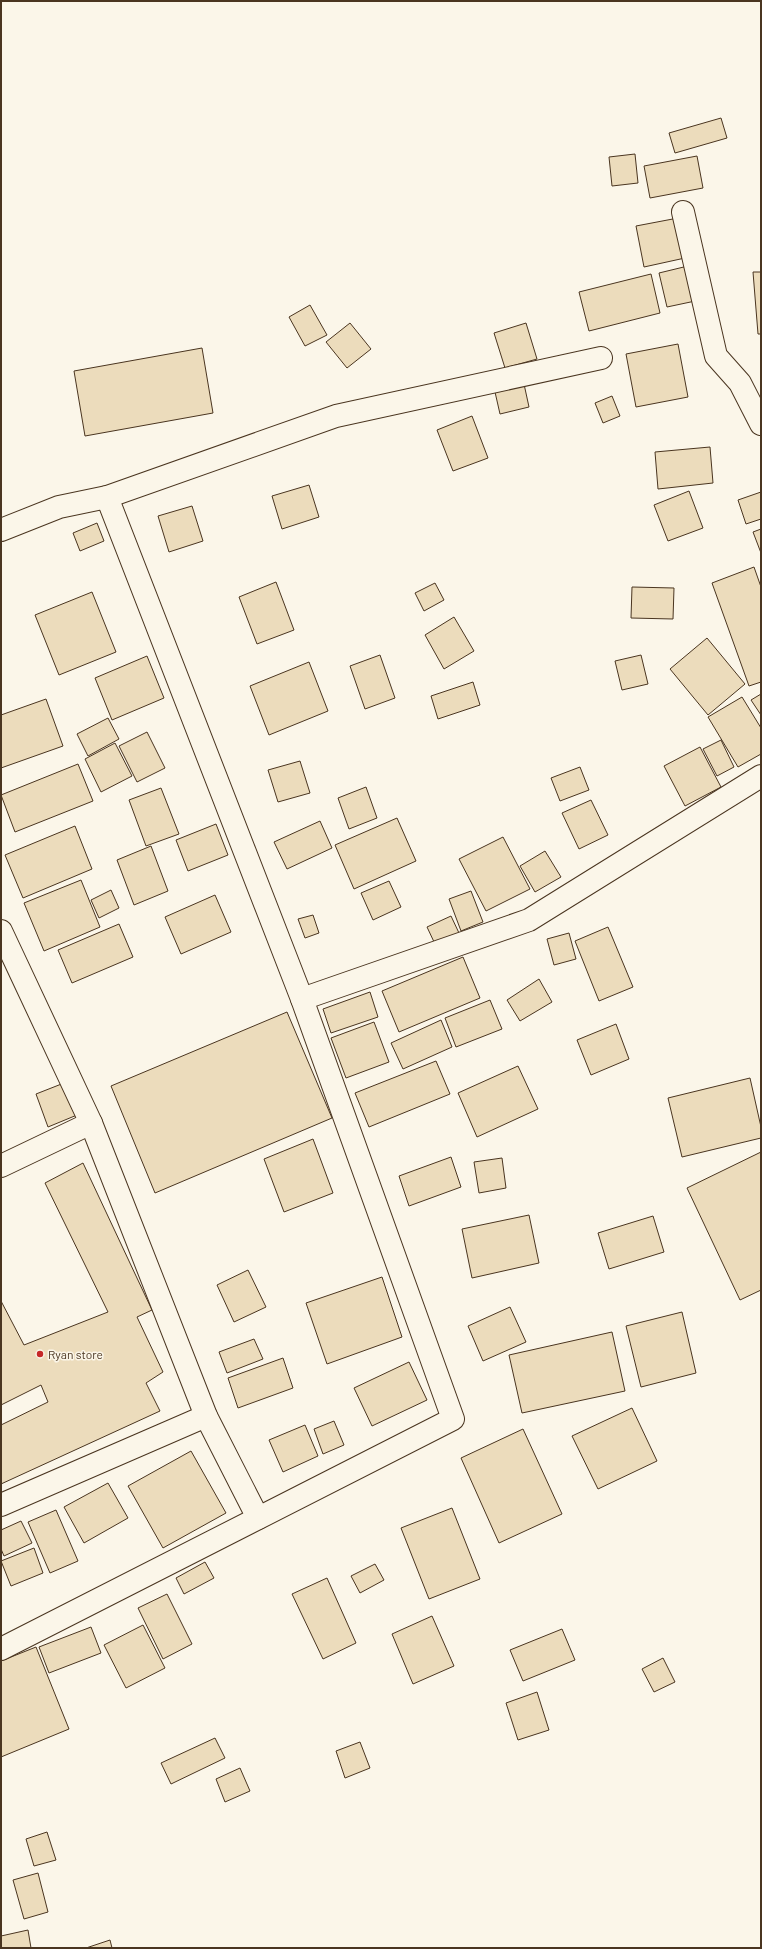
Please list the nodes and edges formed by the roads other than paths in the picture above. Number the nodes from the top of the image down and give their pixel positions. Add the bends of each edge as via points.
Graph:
1 (682, 212) dead end
2 (601, 358) dead end
3 (761, 424) edge
4 (107, 497) junction
5 (2, 526) edge
6 (761, 776) edge
7 (1, 931) edge
8 (302, 999) junction
9 (91, 1123) junction
10 (1, 1166) edge
11 (206, 1416) junction
12 (1, 1505) edge
13 (258, 1518) junction
14 (1, 1649) edge

1 - 3 street via 716,356 740,383
2 - 4 street via 336,416
4 - 5 street via 59,507
4 - 8 street
6 - 8 street via 529,920
7 - 9 street
8 - 13 street via 453,1419
9 - 10 street
9 - 11 street
11 - 12 street
11 - 13 street
13 - 14 street

